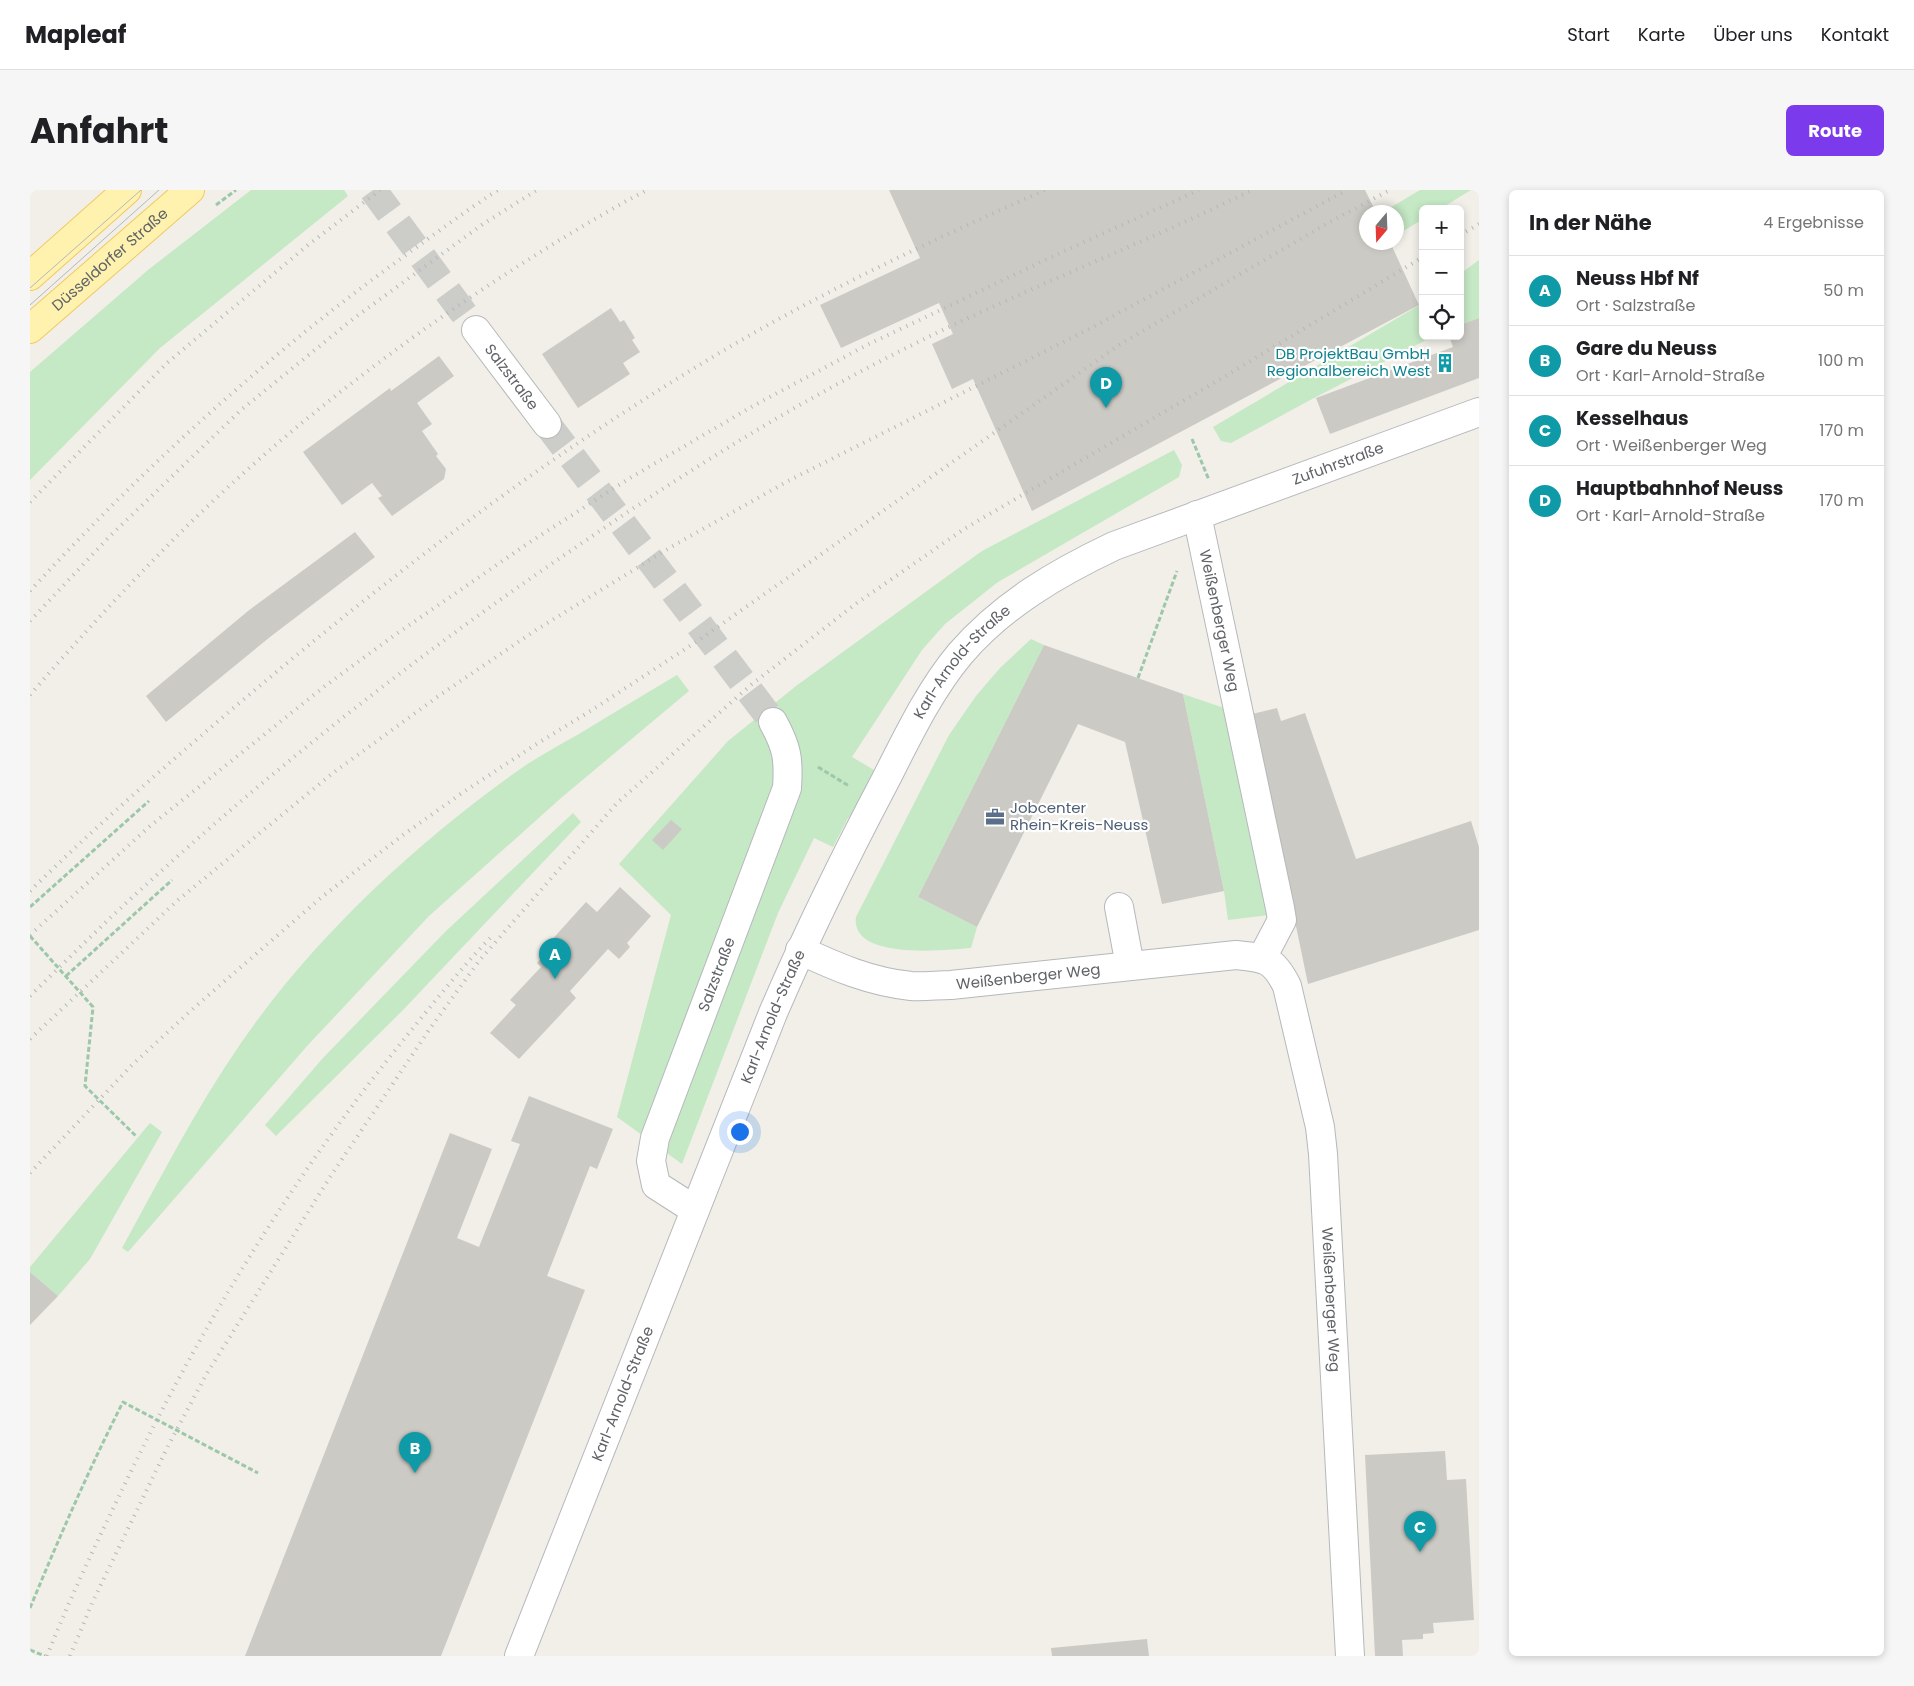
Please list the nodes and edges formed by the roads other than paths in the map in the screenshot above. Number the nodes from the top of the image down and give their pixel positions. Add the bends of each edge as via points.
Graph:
1 (127, 190) edge
2 (190, 190) edge
3 (30, 276) edge
4 (30, 329) edge
5 (476, 330) tunnel mouth
6 (1479, 412) edge
7 (547, 424) tunnel mouth
8 (1197, 514) junction
9 (773, 722) tunnel mouth
10 (1119, 907) dead end
11 (800, 950) junction
12 (1262, 958) junction
13 (1130, 966) junction
14 (695, 1210) junction
15 (520, 1656) edge
16 (1350, 1656) edge

1 - 3 main road
2 - 4 main road, Düsseldorfer Straße
5 - 7 street, Salzstraße
6 - 8 street, Zufuhrstraße
8 - 11 street, Karl-Arnold-Straße via 1070,567 1027,594 960,654 922,709
8 - 12 street, Weißenberger Weg via 1282,920
9 - 14 street, Salzstraße via 784,741 787,788 655,1138 651,1161 656,1185
10 - 13 street
11 - 13 street, Weißenberger Weg via 849,972 912,986 951,985
11 - 14 street, Karl-Arnold-Straße
12 - 13 street, Weißenberger Weg via 1236,955
12 - 16 street, Weißenberger Weg via 1279,969 1287,986 1320,1127
14 - 15 street, Karl-Arnold-Straße

